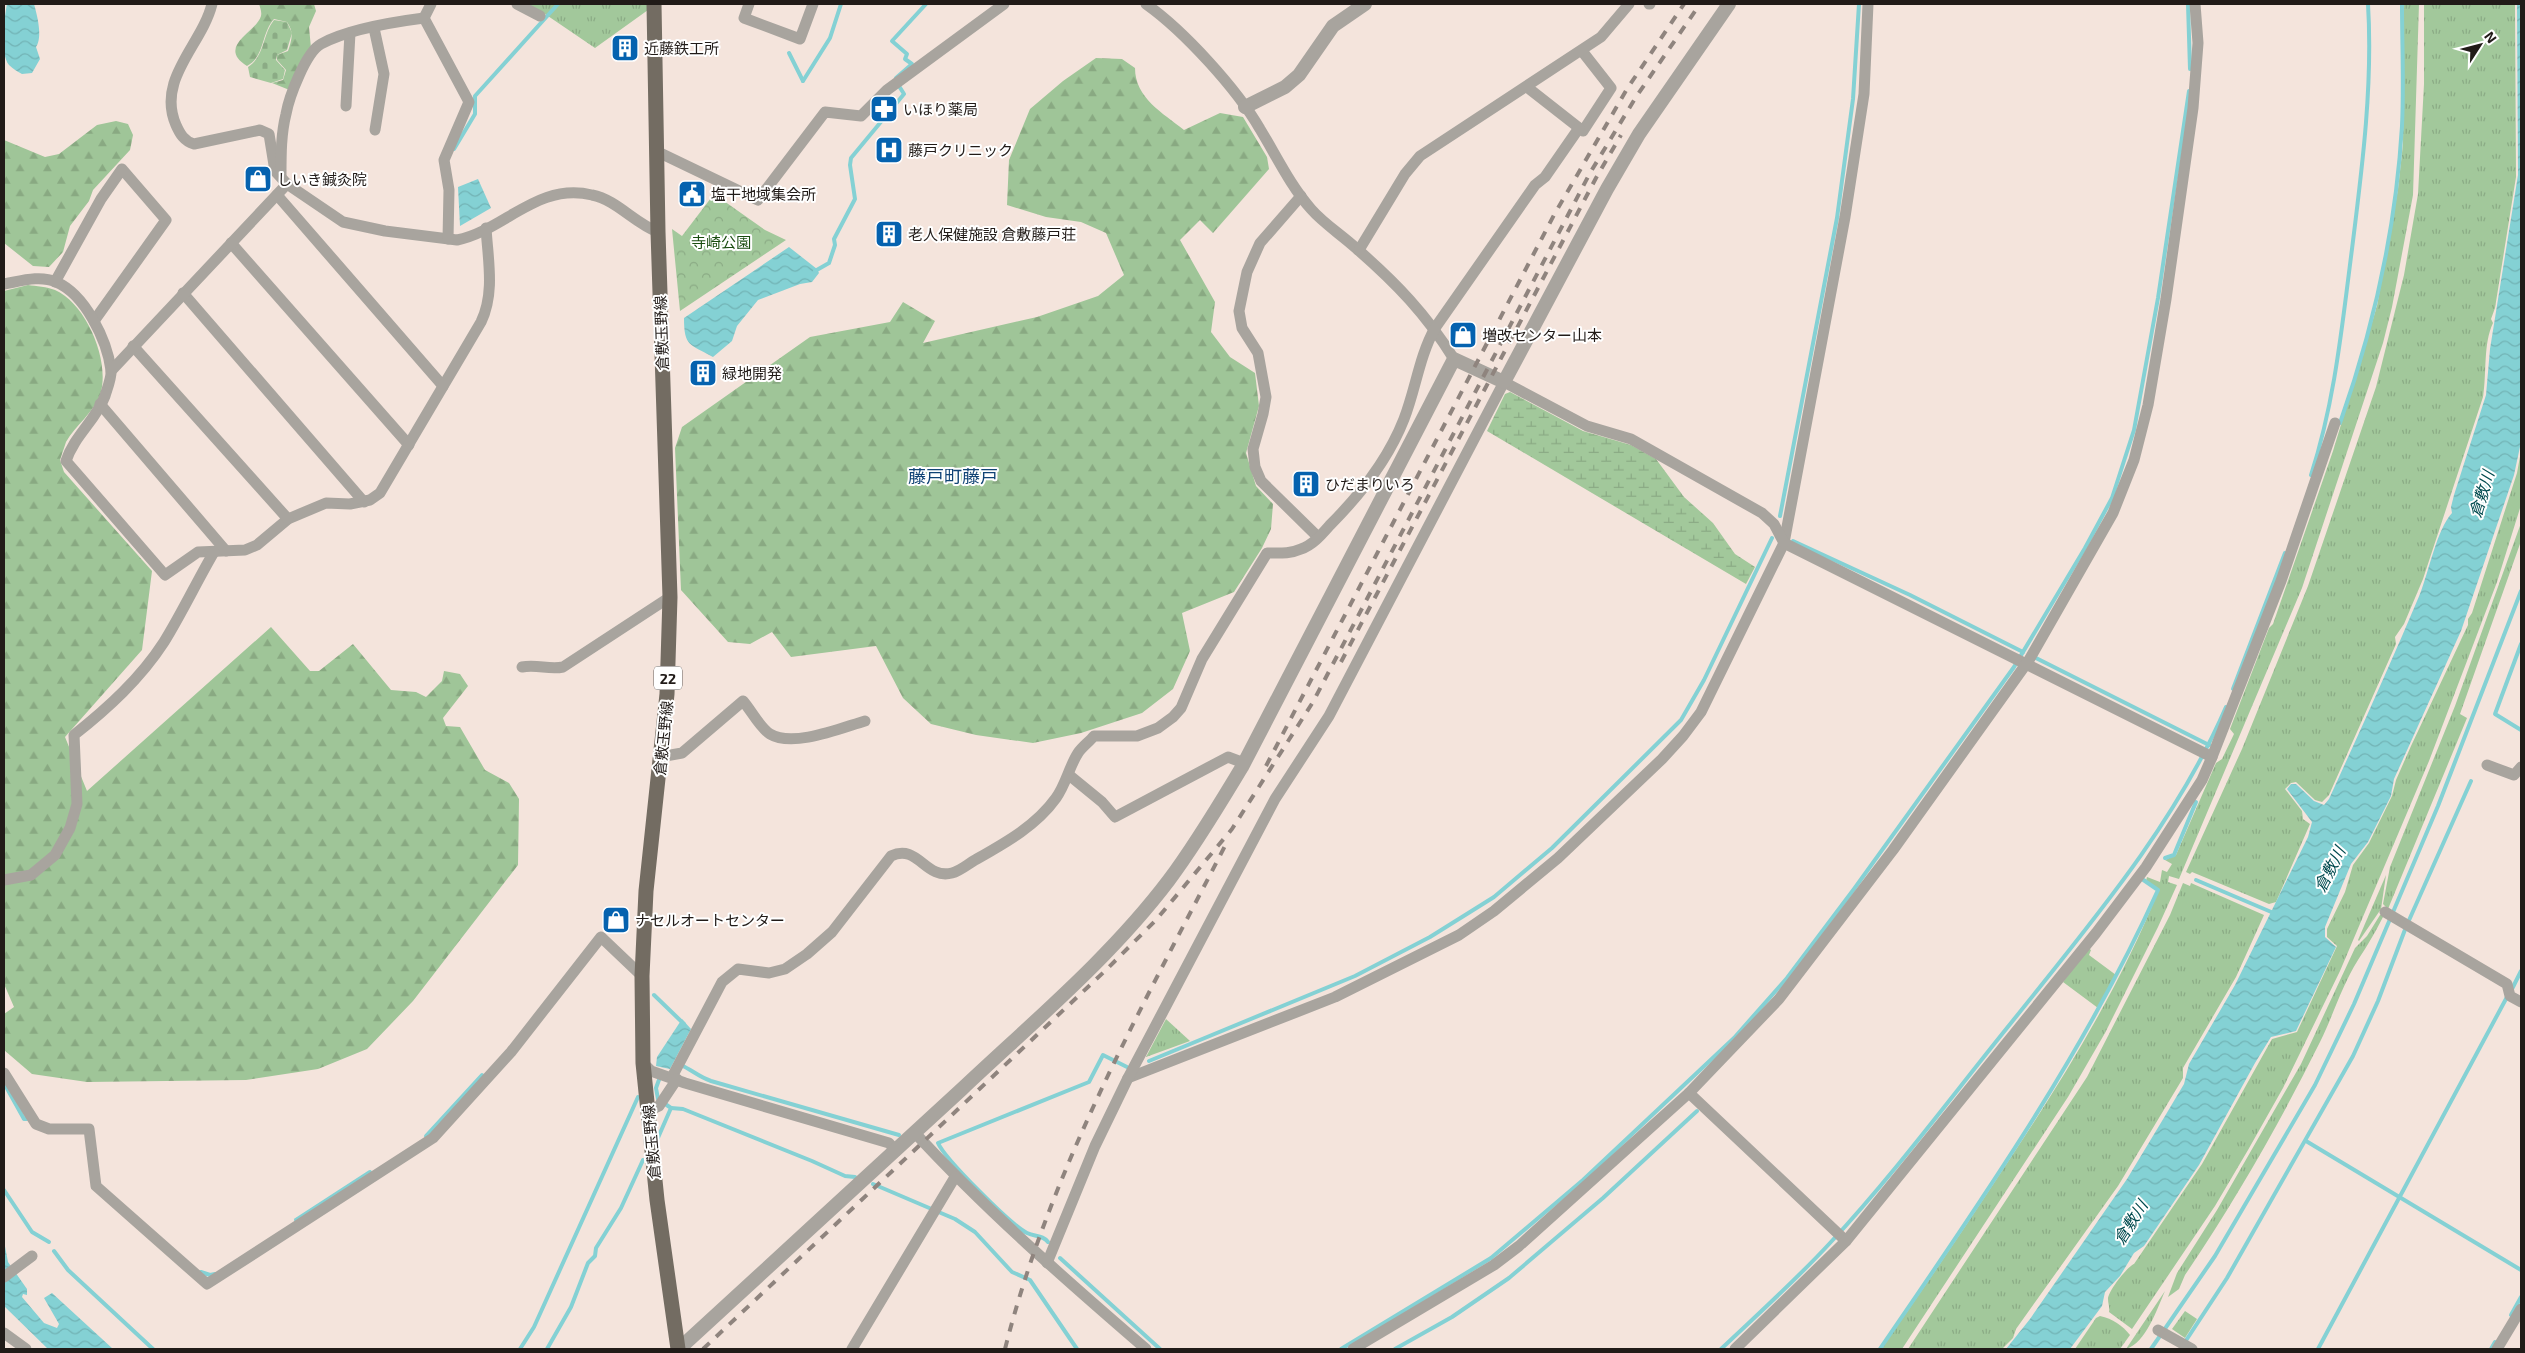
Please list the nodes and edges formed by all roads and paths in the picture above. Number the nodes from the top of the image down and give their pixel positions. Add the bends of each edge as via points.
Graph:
1 (212, 4) edge
2 (431, 4) edge
3 (517, 4) edge
4 (654, 4) edge
5 (749, 4) edge
6 (813, 4) edge
7 (1004, 4) edge
8 (1146, 4) edge
9 (1365, 4) edge
10 (1629, 4) edge
11 (1729, 4) edge
12 (1868, 4) edge
13 (2195, 4) edge
14 (540, 16) dead end
15 (424, 18) junction
16 (374, 28) junction
17 (350, 33) junction
18 (1582, 52) junction
19 (1527, 87) junction
20 (346, 106) dead end
21 (1245, 106) junction
22 (1579, 128) junction
23 (375, 130) dead end
24 (658, 152) junction
25 (284, 181) junction
26 (277, 195) junction
27 (1301, 196) junction
28 (486, 228) junction
29 (658, 232) junction
30 (448, 239) junction
31 (231, 243) junction
32 (1359, 250) junction
33 (56, 282) junction
34 (5, 283) edge
35 (183, 293) junction
36 (94, 321) junction
37 (1435, 328) junction
38 (133, 346) junction
39 (1454, 359) junction
40 (111, 371) junction
41 (1504, 382) junction
42 (443, 386) junction
43 (100, 404) junction
44 (2335, 423) dead end
45 (408, 445) junction
46 (364, 502) junction
47 (288, 519) junction
48 (1318, 537) junction
49 (1784, 543) junction
50 (226, 551) junction
51 (214, 552) junction
52 (670, 597) junction
53 (2025, 659) junction
54 (522, 667) dead end
55 (865, 721) dead end
56 (2207, 754) junction
57 (660, 757) junction
58 (1244, 763) junction
59 (2487, 765) dead end
60 (2521, 767) edge
61 (1069, 775) junction
62 (4, 880) edge
63 (2390, 914) dead end
64 (642, 976) junction
65 (2521, 1002) edge
66 (4, 1073) edge
67 (663, 1073) junction
68 (1128, 1078) junction
69 (1689, 1093) junction
70 (657, 1105) junction
71 (915, 1133) junction
72 (896, 1151) junction
73 (955, 1177) junction
74 (1841, 1237) junction
75 (32, 1256) dead end
76 (1047, 1263) junction
77 (4, 1277) edge
78 (2521, 1309) edge
79 (2162, 1332) dead end
80 (4, 1333) edge
81 (26, 1349) edge
82 (678, 1349) edge
83 (852, 1349) edge
84 (1146, 1349) edge
85 (1353, 1349) edge
86 (1735, 1349) edge
87 (2192, 1349) edge
88 (2497, 1349) edge

1 - 25 street via 208,18 175,77 170,102 172,116 180,134 194,144 260,130 269,134 275,172
2 - 15 street
3 - 14 street
4 - 24 main road, 倉敷玉野線 / 22
5 - 6 street via 744,18 800,39
7 - 24 street via 887,90 861,116 825,112 758,200
8 - 21 street via 1178,30
9 - 21 street via 1334,26 1299,75 1285,87
10 - 18 street via 1601,37
11 - 41 street via 1639,134
12 - 49 street via 1864,94 1847,208
13 - 53 street via 2198,43 2193,108 2166,299 2134,460 2113,514
15 - 16 street
15 - 30 street via 470,102 444,160 449,190
16 - 17 street
16 - 23 street via 384,74
17 - 20 street
17 - 25 street via 320,44 309,54 286,113 281,151
18 - 19 street
18 - 22 street via 1611,88 1582,131
19 - 22 street
19 - 32 street via 1420,156 1405,174
21 - 27 street
22 - 37 street
24 - 29 main road, 倉敷玉野線 / 22
25 - 26 street
25 - 30 street via 343,222
26 - 31 street
26 - 42 street
27 - 32 street
27 - 48 street via 1260,243 1247,272 1239,311 1242,328 1258,353 1266,396 1253,449 1255,467 1261,481
28 - 29 street via 529,203 559,194 591,194
28 - 30 street via 467,238
28 - 42 street via 488,306
29 - 52 main road, 倉敷玉野線 / 22
31 - 35 street
31 - 45 street
32 - 37 street via 1421,310
33 - 34 street via 36,279
33 - 36 street via 73,292
33 - 36 street via 101,198 122,169 166,220
35 - 38 street
35 - 46 street
36 - 40 street
37 - 39 street
37 - 48 street via 1424,349 1404,419 1381,464 1358,497
38 - 40 street
38 - 47 street
39 - 41 street
39 - 58 street
40 - 43 street
41 - 49 street via 1587,426 1631,439 1762,512 1774,524
41 - 68 street via 1329,716 1275,799
42 - 45 street
43 - 50 street
43 - 51 street via 70,449 66,461 165,575 198,552
44 - 56 street via 2281,581
45 - 46 street via 380,493
46 - 47 street via 326,503
47 - 50 street via 258,545 245,550
48 - 61 street via 1302,549 1267,553 1202,659 1181,708 1172,717 1158,728 1137,736 1094,736 1078,753
49 - 53 street
49 - 68 street via 1700,712 1683,736 1558,858 1494,911 1459,935 1335,997
50 - 51 street
51 - 62 street via 164,642 112,704 74,735 77,804 70,828 55,855 31,875
52 - 54 street via 563,667 552,670 532,665
52 - 57 main road, 倉敷玉野線 / 22 via 667,694
53 - 56 street
53 - 69 street via 1893,850 1779,999
55 - 57 street via 810,737 783,738 770,734 743,701 682,753
56 - 74 street via 2202,780 2146,867 2096,933
57 - 64 main road, 倉敷玉野線 / 22 via 646,890
58 - 61 street via 1228,757 1115,817
58 - 71 street via 1189,852 1142,913 1064,993
59 - 60 street via 2514,775
61 - 67 street via 1039,818 954,873 934,872 907,852 900,851 884,863 832,932 807,954 785,969 769,973 738,969 730,973 722,982 679,1064
63 - 65 street via 2509,990
64 - 66 street via 601,937 511,1052 433,1138 207,1284 96,1186 90,1129 49,1129 36,1124
64 - 67 main road, 倉敷玉野線 / 22
67 - 70 main road, 倉敷玉野線 / 22
67 - 70 street
67 - 72 street via 889,1142
68 - 76 street via 1095,1146
69 - 74 street
69 - 85 street via 1494,1266
70 - 82 main road, 倉敷玉野線 / 22 via 656,1200
71 - 72 street
71 - 73 street
72 - 82 street
73 - 76 street
73 - 83 street
74 - 86 street
75 - 77 street
76 - 84 street
78 - 88 street
79 - 87 street
80 - 81 street

